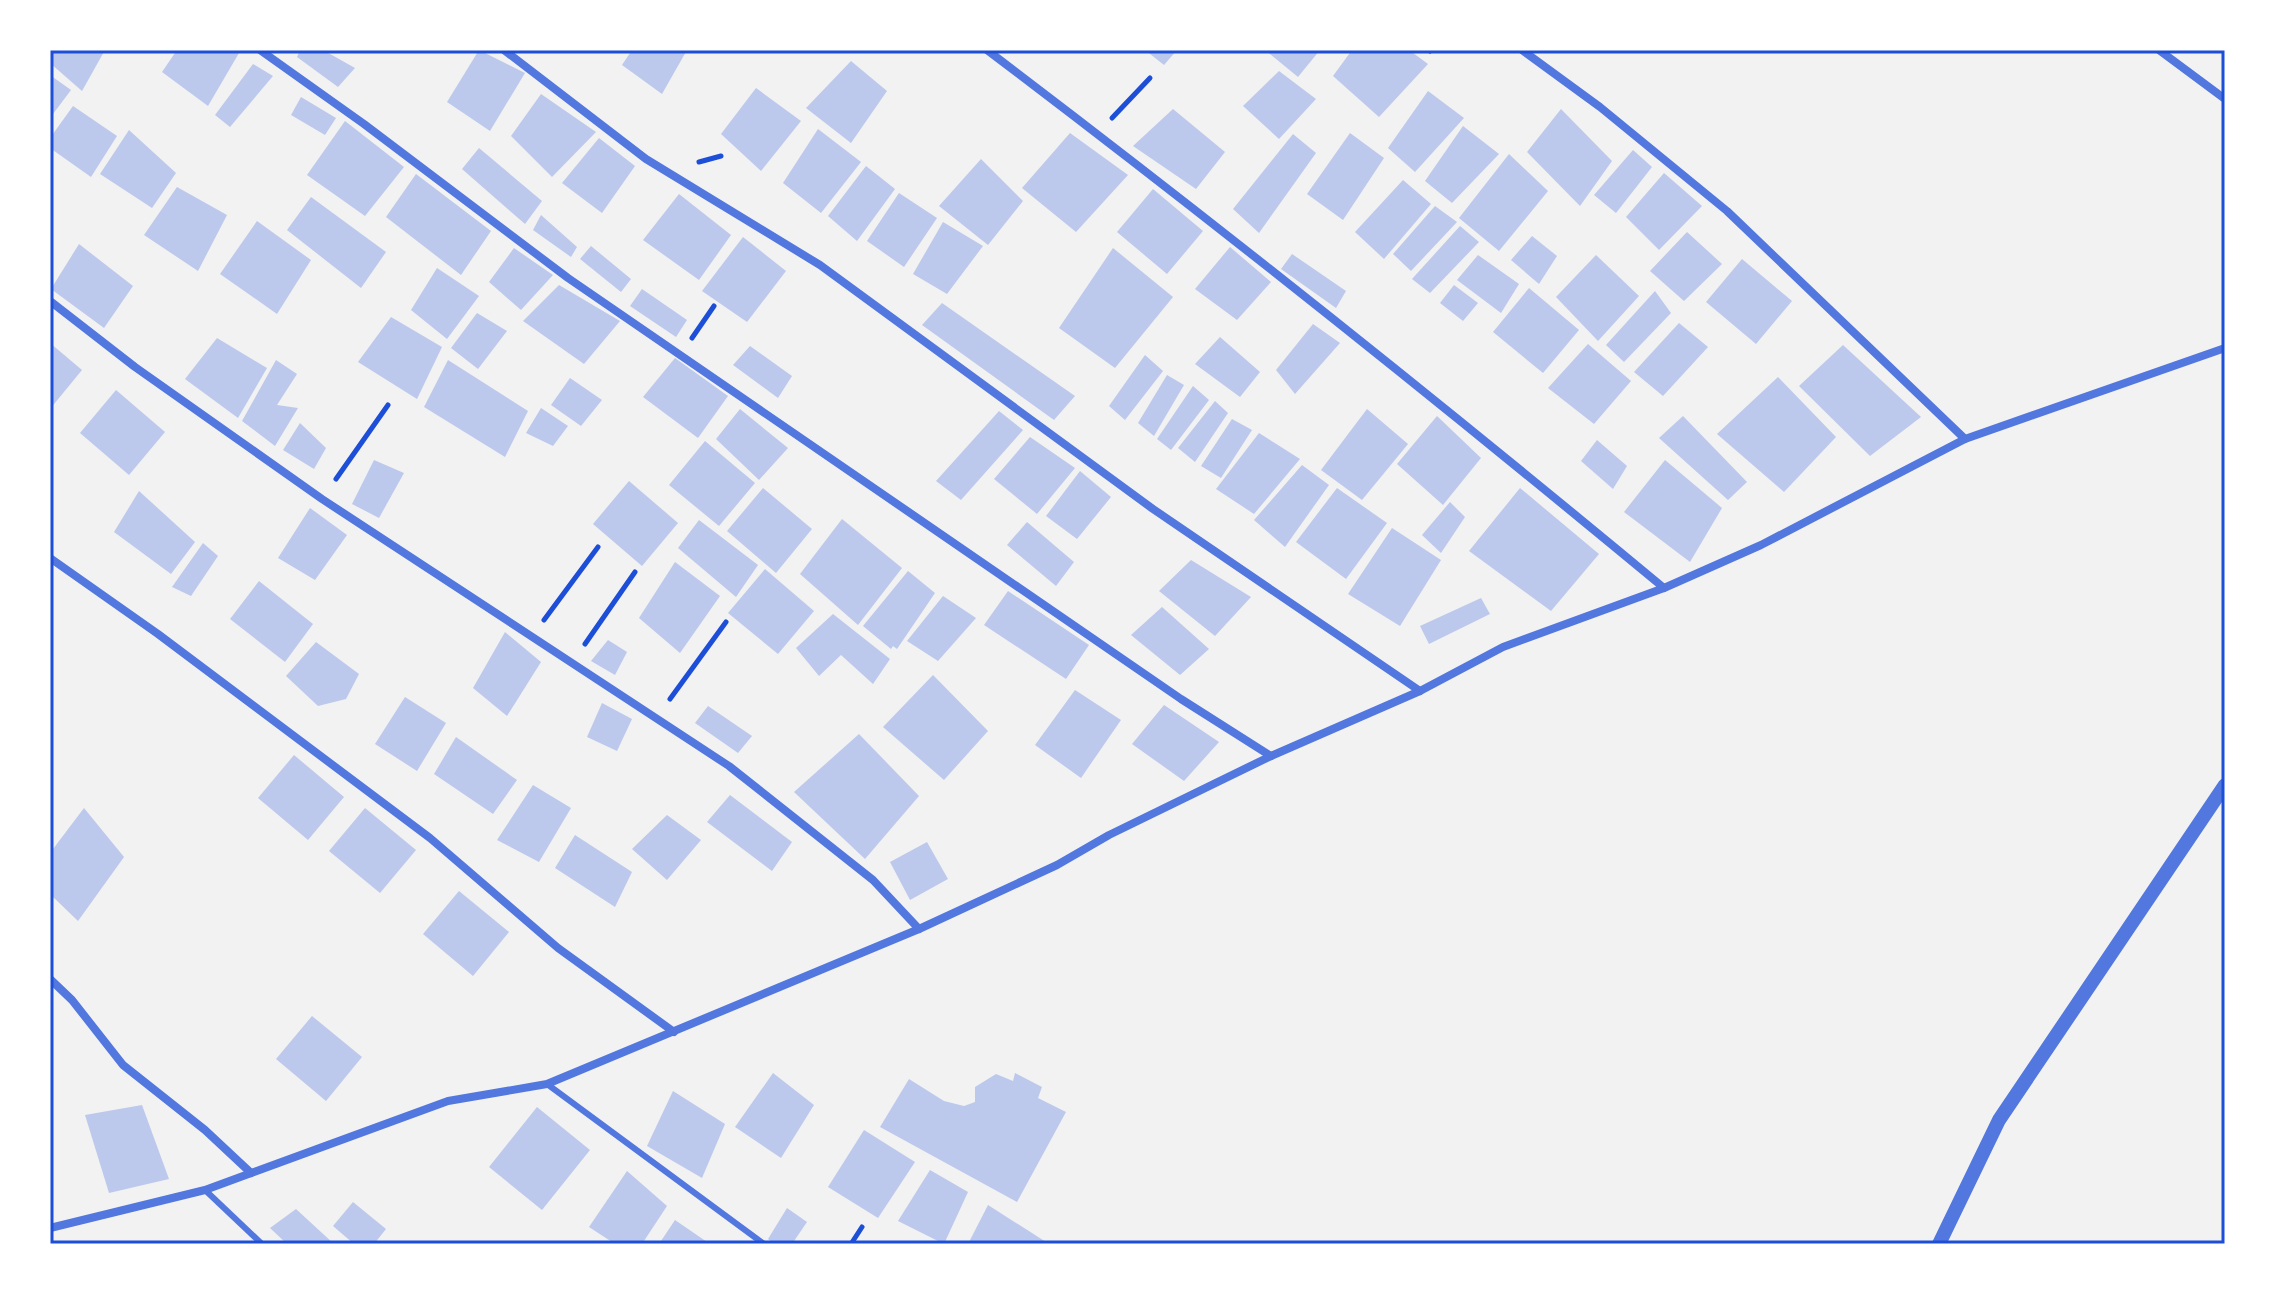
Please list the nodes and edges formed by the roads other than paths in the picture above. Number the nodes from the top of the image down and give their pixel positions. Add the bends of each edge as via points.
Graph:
1 (260, 50) edge
2 (504, 50) edge
3 (987, 50) edge
4 (1522, 50) edge
5 (2159, 50) edge
6 (2225, 99) edge
7 (50, 301) edge
8 (2225, 348) edge
9 (1965, 439) junction
10 (50, 558) edge
11 (1664, 588) junction
12 (1420, 691) junction
13 (1271, 756) junction
14 (2225, 785) edge
15 (919, 929) junction
16 (50, 979) edge
17 (674, 1032) junction
18 (547, 1084) junction
19 (251, 1173) junction
20 (205, 1190) junction
21 (50, 1228) edge
22 (262, 1244) edge
23 (764, 1244) edge
24 (1939, 1244) edge

1 - 13 street via 568,278
2 - 12 street via 646,159 820,265 1153,509
3 - 11 street via 1491,445
4 - 9 street via 1727,211
5 - 6 street
7 - 15 street via 322,499 729,766 873,880
8 - 9 street
9 - 11 street via 1799,527
10 - 17 street via 430,838 558,948
11 - 12 street via 1503,647
12 - 13 street
13 - 15 street
14 - 24 street via 1999,1120
15 - 17 street
16 - 19 street via 123,1065
17 - 18 street
18 - 19 street via 448,1101
18 - 23 lane
19 - 20 street
20 - 21 street
20 - 22 lane

